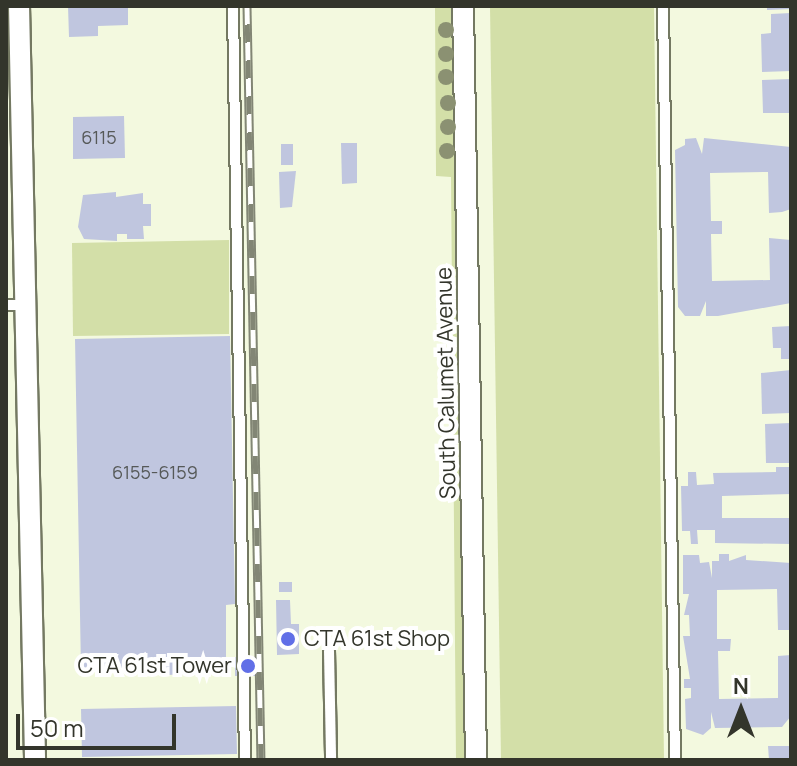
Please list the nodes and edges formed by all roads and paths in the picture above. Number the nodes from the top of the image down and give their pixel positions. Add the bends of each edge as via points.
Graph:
1 (19, 6) edge
2 (233, 6) edge
3 (463, 6) edge
4 (663, 6) edge
5 (16, 305) edge
6 (329, 651) dead end
7 (35, 760) edge
8 (245, 760) edge
9 (331, 760) edge
10 (476, 760) edge
11 (675, 760) edge

1 - 5 street
2 - 8 lane
3 - 10 street, South Calumet Avenue
4 - 11 lane
5 - 7 street
6 - 9 lane

